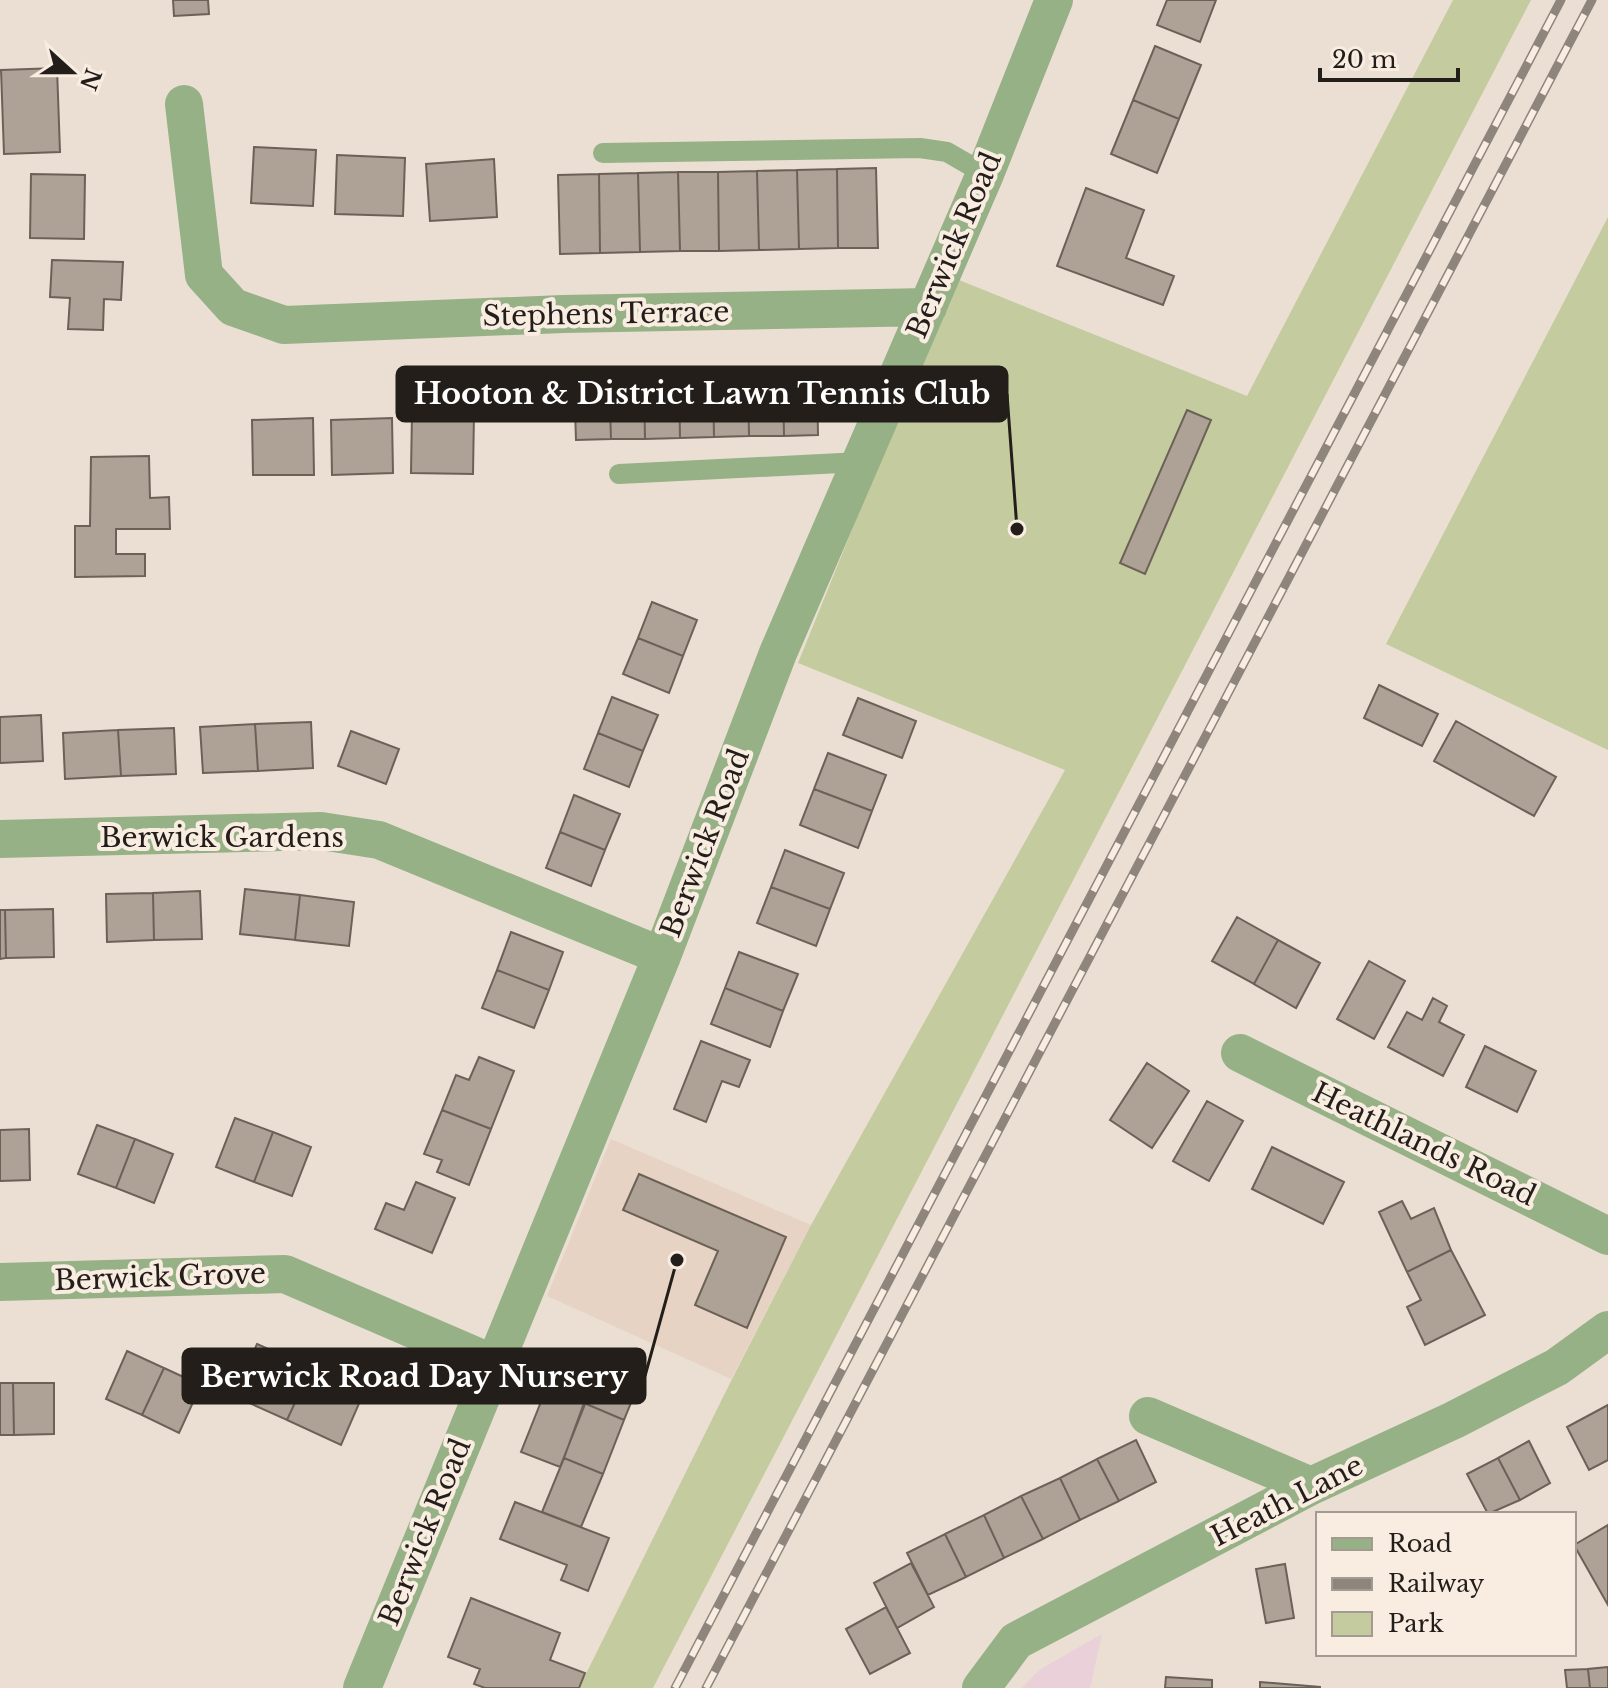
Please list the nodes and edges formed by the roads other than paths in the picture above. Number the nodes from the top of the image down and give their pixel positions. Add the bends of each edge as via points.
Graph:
1 (1054, 0) edge
2 (184, 104) dead end
3 (603, 153) dead end
4 (985, 174) junction
5 (928, 307) junction
6 (861, 462) junction
7 (619, 474) dead end
8 (0, 839) edge
9 (662, 956) junction
10 (1240, 1053) dead end
11 (1608, 1236) edge
12 (0, 1282) edge
13 (1608, 1330) edge
14 (494, 1364) junction
15 (1148, 1416) dead end
16 (1311, 1486) junction
17 (362, 1688) edge
18 (981, 1688) edge

1 - 4 street, Berwick Road
2 - 5 street, Stephens Terrace via 204,275 233,307 284,325
3 - 4 lane via 920,148 947,152
4 - 5 street, Berwick Road
5 - 6 street, Berwick Road
6 - 7 lane
6 - 9 street, Berwick Road via 778,653
8 - 9 street, Berwick Gardens via 321,831 379,840
9 - 14 street, Berwick Road
10 - 11 street, Heathlands Road
12 - 14 street, Berwick Grove via 285,1274
13 - 16 street, Heath Lane via 1557,1367
14 - 17 street, Berwick Road
15 - 16 street
16 - 18 street, Heath Lane via 1016,1641

